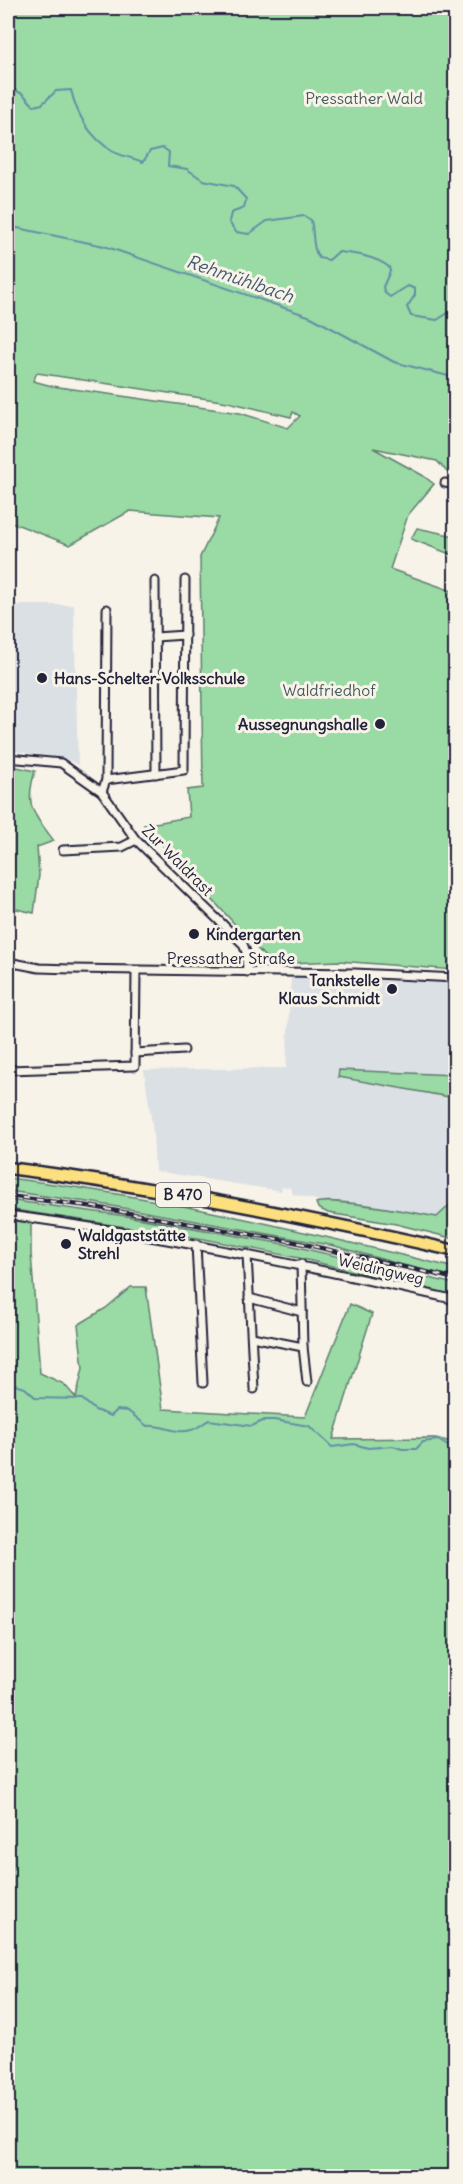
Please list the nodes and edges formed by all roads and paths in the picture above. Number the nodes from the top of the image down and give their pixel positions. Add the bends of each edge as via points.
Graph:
1 (445, 483) dead end
2 (456, 485) edge
3 (185, 580) dead end
4 (156, 581) dead end
5 (106, 609) dead end
6 (185, 635) junction
7 (155, 637) junction
8 (8, 758) edge
9 (156, 774) junction
10 (106, 780) junction
11 (102, 792) junction
12 (136, 840) junction
13 (63, 850) dead end
14 (8, 962) edge
15 (136, 971) junction
16 (248, 972) junction
17 (456, 978) edge
18 (184, 1050) dead end
19 (135, 1053) junction
20 (8, 1070) edge
21 (8, 1168) edge
22 (8, 1215) edge
23 (196, 1244) junction
24 (456, 1251) edge
25 (247, 1254) junction
26 (301, 1264) junction
27 (249, 1298) junction
28 (456, 1300) edge
29 (302, 1312) junction
30 (252, 1337) junction
31 (303, 1347) junction
32 (307, 1382) dead end
33 (203, 1383) dead end
34 (254, 1389) dead end

1 - 2 street
3 - 6 street
4 - 7 street
5 - 10 street
6 - 7 street
6 - 9 street via 184,770
7 - 9 street
8 - 11 street, Zur Waldrast via 61,763
9 - 10 street
10 - 11 street
11 - 12 street, Zur Waldrast
12 - 13 street via 122,847
12 - 16 street, Zur Waldrast via 243,944
14 - 15 street, Pressather Straße via 39,968
15 - 16 street, Pressather Straße
15 - 19 street
16 - 17 street, Pressather Straße
18 - 19 street
19 - 20 street via 135,1066
21 - 24 main road, B 470 via 208,1199
22 - 23 street, Weidingweg
23 - 25 street, Weidingweg
23 - 33 street
25 - 26 street, Weidingweg
25 - 27 street
26 - 28 street, Weidingweg
26 - 29 street
27 - 29 street
27 - 30 street
29 - 31 street
30 - 31 street
30 - 34 street
31 - 32 street

